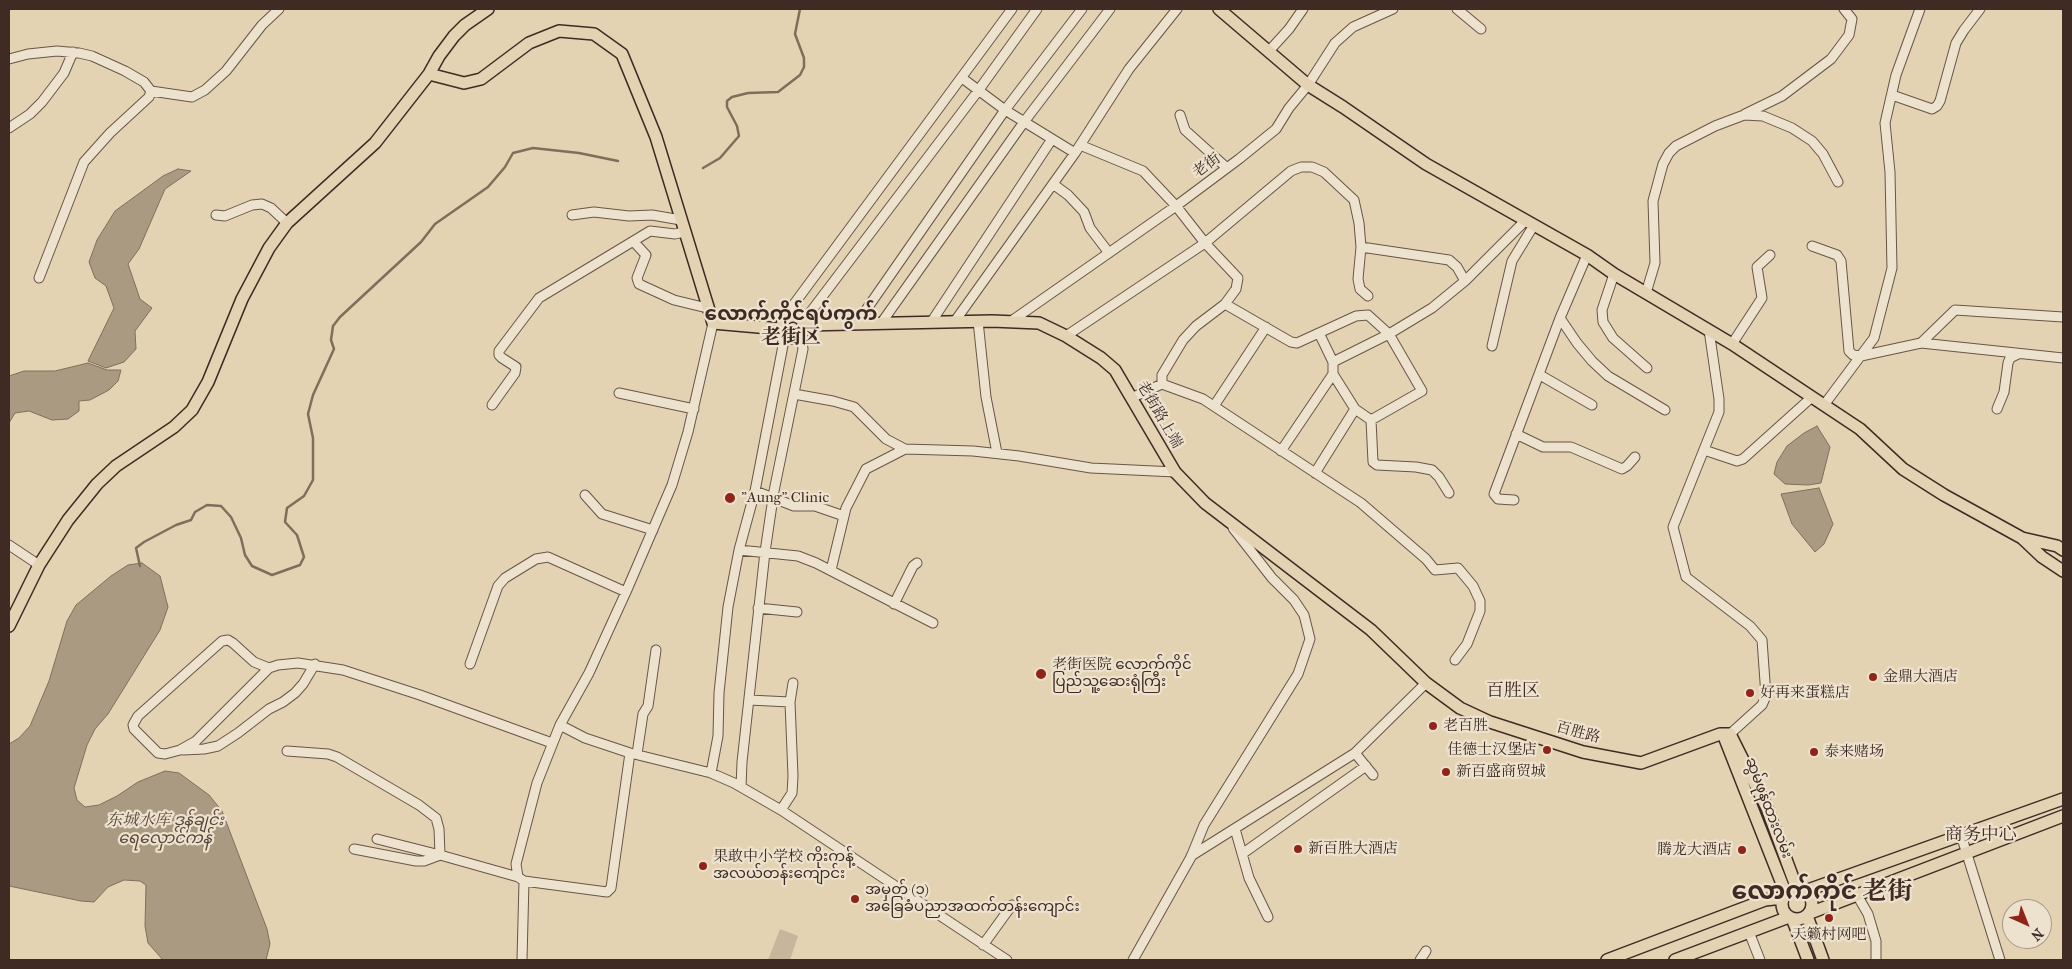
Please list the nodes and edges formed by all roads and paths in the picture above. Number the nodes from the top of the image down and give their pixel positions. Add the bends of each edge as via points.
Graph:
1 (280, 9) edge
2 (488, 9) edge
3 (1012, 9) edge
4 (1037, 9) edge
5 (1082, 9) edge
6 (1110, 9) edge
7 (1177, 9) edge
8 (1219, 9) edge
9 (1303, 9) edge
10 (1393, 9) edge
11 (1457, 9) edge
12 (1844, 9) edge
13 (1920, 9) edge
14 (1980, 9) edge
15 (1481, 29) dead end
16 (1270, 51) junction
17 (73, 52) junction
18 (9, 59) edge
19 (429, 74) junction
20 (962, 78) junction
21 (1308, 85) junction
22 (978, 90) junction
23 (151, 91) junction
24 (1892, 95) junction
25 (1005, 110) junction
26 (1180, 115) dead end
27 (1744, 115) junction
28 (1024, 122) junction
29 (9, 128) edge
30 (1052, 139) junction
31 (1077, 149) junction
32 (1227, 168) junction
33 (1838, 182) dead end
34 (1053, 184) junction
35 (1176, 206) junction
36 (216, 215) dead end
37 (572, 215) dead end
38 (681, 220) junction
39 (1530, 222) junction
40 (287, 223) junction
41 (684, 232) junction
42 (634, 242) junction
43 (1205, 243) junction
44 (1812, 246) dead end
45 (1361, 247) junction
46 (1109, 253) junction
47 (1587, 255) junction
48 (1770, 255) dead end
49 (1614, 274) junction
50 (39, 278) dead end
51 (1465, 281) junction
52 (1646, 293) junction
53 (1368, 296) dead end
54 (1225, 304) junction
55 (707, 308) junction
56 (789, 316) junction
57 (2063, 317) edge
58 (1560, 318) junction
59 (955, 321) junction
60 (978, 321) junction
61 (882, 322) junction
62 (932, 322) junction
63 (1010, 322) junction
64 (712, 323) junction
65 (857, 323) junction
66 (803, 327) junction
67 (1266, 327) junction
68 (1709, 330) junction
69 (783, 332) junction
70 (1319, 333) junction
71 (1389, 334) junction
72 (1066, 336) junction
73 (1921, 343) junction
74 (1732, 344) junction
75 (1492, 346) dead end
76 (2018, 354) junction
77 (1861, 356) junction
78 (2063, 358) edge
79 (1333, 362) junction
80 (1648, 368) dead end
81 (1333, 374) junction
82 (1540, 374) junction
83 (1162, 384) junction
84 (619, 393) dead end
85 (794, 394) junction
86 (1812, 396) junction
87 (1131, 398) junction
88 (492, 404) dead end
89 (1592, 405) dead end
90 (1824, 405) junction
91 (1214, 406) junction
92 (694, 409) junction
93 (1356, 409) junction
94 (1997, 409) dead end
95 (1665, 410) dead end
96 (1371, 420) junction
97 (1516, 434) junction
98 (905, 449) junction
99 (1704, 450) junction
100 (1281, 451) junction
101 (997, 453) junction
102 (1635, 456) dead end
103 (1175, 472) junction
104 (1315, 473) junction
105 (755, 491) junction
106 (1449, 493) dead end
107 (585, 495) dead end
108 (773, 499) junction
109 (1514, 500) dead end
110 (844, 516) junction
111 (1226, 519) junction
112 (652, 530) junction
113 (2022, 538) junction
114 (9, 545) edge
115 (739, 550) junction
116 (2063, 550) edge
117 (765, 552) junction
118 (917, 563) dead end
119 (39, 565) junction
120 (831, 570) junction
121 (2063, 571) edge
122 (626, 592) junction
123 (894, 604) junction
124 (758, 608) junction
125 (797, 612) dead end
126 (933, 623) dead end
127 (9, 626) edge
128 (656, 650) dead end
129 (1455, 660) dead end
130 (316, 664) junction
131 (470, 664) dead end
132 (269, 668) junction
133 (793, 683) dead end
134 (1426, 683) junction
135 (749, 700) junction
136 (790, 702) junction
137 (560, 725) junction
138 (1726, 736) junction
139 (552, 743) junction
140 (180, 750) junction
141 (287, 751) dead end
142 (1355, 753) junction
143 (633, 754) junction
144 (1366, 766) junction
145 (711, 773) junction
146 (1373, 774) dead end
147 (742, 787) junction
148 (2063, 799) edge
149 (781, 810) junction
150 (2063, 816) edge
151 (1235, 829) junction
152 (1961, 835) junction
153 (377, 839) dead end
154 (354, 849) dead end
155 (1967, 853) junction
156 (1242, 854) junction
157 (440, 855) junction
158 (1191, 857) junction
159 (521, 879) junction
160 (1801, 890) junction
161 (1857, 895) junction
162 (1785, 896) junction
163 (1012, 905) dead end
164 (1808, 914) junction
165 (1268, 917) dead end
166 (1791, 918) junction
167 (1749, 932) junction
168 (983, 945) junction
169 (1426, 951) dead end
170 (522, 960) edge
171 (1007, 960) edge
172 (1134, 960) edge
173 (1420, 960) edge
174 (1607, 960) edge
175 (1675, 960) edge
176 (1760, 960) edge
177 (1808, 960) edge
178 (1823, 960) edge
179 (1876, 960) edge
180 (2000, 960) edge

1 - 23 street via 262,25 226,71 205,90 192,97
2 - 19 main road via 454,36
3 - 20 street
4 - 22 street
5 - 25 street
6 - 28 street
7 - 31 street via 1129,69
8 - 16 main road
9 - 16 street
10 - 21 street, 老街 via 1353,26 1335,43
11 - 15 street
12 - 27 street via 1852,19 1849,35 1831,59 1782,96
13 - 24 street
14 - 24 street via 1956,43 1937,106 1932,109
16 - 21 main road
17 - 18 street via 28,54
17 - 23 street via 92,56 125,71 144,82
17 - 29 street via 64,73 42,102
19 - 38 main road via 464,83 481,79 529,43 559,32 594,34 622,54 656,137
19 - 40 main road via 375,143
20 - 22 street
20 - 56 street via 794,304
21 - 32 street, 老街 via 1276,129
21 - 39 main road via 1426,164
22 - 25 street
22 - 66 street
23 - 50 street via 149,97 84,162
24 - 77 street via 1884,123 1890,172 1892,268 1874,338
25 - 28 street
25 - 65 street
26 - 32 street via 1185,130
27 - 33 street via 1764,116 1812,141
27 - 52 street via 1689,139 1669,153 1654,201 1655,262
28 - 30 street
28 - 61 street
30 - 31 street
30 - 62 street
31 - 34 street
31 - 35 street via 1143,171
32 - 35 street, 老街
34 - 46 street via 1084,212 1090,228
34 - 59 street
35 - 43 street
35 - 46 street, 老街
36 - 40 street via 225,216 262,204
37 - 38 street via 594,212
38 - 41 main road
39 - 47 main road
39 - 51 street
39 - 75 street via 1512,262
40 - 119 main road via 269,248 242,299 208,382 192,410 174,427 116,466 97,484 68,520
41 - 42 street via 650,231
41 - 55 main road
42 - 55 street via 646,255 637,278 639,284 674,300
42 - 88 street via 560,284 531,306 499,351 502,358 516,367
43 - 45 street via 1291,171 1312,167 1324,172 1354,200
43 - 54 street via 1238,278 1236,290
43 - 72 street
44 - 77 street via 1837,255 1841,262 1849,351
45 - 51 street via 1449,260
45 - 53 street via 1358,279 1360,289
46 - 63 street, 老街
47 - 49 main road
47 - 58 street
48 - 74 street via 1756,267 1762,298
49 - 52 main road
49 - 80 street via 1602,310 1603,322 1613,338
51 - 71 street via 1432,308
52 - 68 main road
54 - 67 street
54 - 83 street via 1183,340 1162,375
55 - 64 main road
56 - 66 main road via 797,316
56 - 69 main road via 782,321
57 - 73 street via 1955,310
58 - 82 street
58 - 95 street via 1592,362 1608,376
59 - 60 main road, 老街路上端
59 - 62 main road, 老街路上端
60 - 63 main road, 老街路上端
60 - 101 street via 988,409
61 - 62 main road, 老街路上端
61 - 65 main road, 老街路上端
63 - 72 main road, 老街路上端 via 1039,323
64 - 69 main road
64 - 92 street
65 - 66 main road, 老街路上端
66 - 69 main road via 791,338
66 - 85 street via 803,349
67 - 70 street via 1297,343
67 - 91 street
68 - 74 main road
68 - 99 street via 1719,412
69 - 105 street
70 - 71 street via 1363,314
70 - 79 street
71 - 79 street
71 - 96 street via 1422,391
72 - 87 main road, 老街路上端 via 1115,370
73 - 76 street
73 - 77 street
74 - 86 main road
76 - 78 street
76 - 94 street via 2008,363 2004,392
77 - 90 street
79 - 81 street
81 - 93 street
81 - 100 street
82 - 89 street
82 - 97 street
83 - 87 street
83 - 91 street via 1185,391
84 - 92 street
85 - 98 street via 854,407 886,439
85 - 108 street
86 - 90 main road
86 - 99 street via 1743,459 1737,461
87 - 103 main road, 老街路上端
90 - 113 main road via 1860,429 1903,469
91 - 100 street
92 - 112 street via 672,485
93 - 96 street
93 - 104 street
96 - 106 street via 1373,462 1432,470
97 - 102 street via 1543,447 1571,446 1622,468
97 - 109 street via 1494,494 1498,499
98 - 101 street
98 - 110 street via 866,469
99 - 138 street via 1673,527 1686,577 1750,626 1762,640 1766,696 1762,705
100 - 104 street
101 - 103 street via 1091,468
103 - 111 main road, 老街路上端
104 - 129 street via 1361,503 1435,570 1458,568 1473,586 1480,601 1480,611 1467,644
105 - 108 street
105 - 115 street
107 - 112 street via 602,514
108 - 110 street via 794,506 815,506
108 - 117 street
110 - 120 street
111 - 134 main road, 老街路上端 via 1371,630
111 - 158 street via 1272,578 1294,600 1304,615 1310,639 1298,674 1204,825
112 - 122 street
113 - 116 main road
113 - 121 main road
114 - 119 street
115 - 117 street
115 - 145 street via 728,608 718,693 718,736
117 - 120 street via 798,556
117 - 124 street
118 - 123 street
119 - 127 main road
120 - 123 street
122 - 131 street via 548,557 536,559 498,586
122 - 137 street via 589,673
123 - 126 street
124 - 125 street
124 - 135 street
128 - 143 street via 648,706 642,714
130 - 132 street via 298,663
130 - 139 street via 420,695
130 - 140 street via 295,693 261,714 238,734 218,746
132 - 140 street via 196,741
132 - 140 street via 254,662 234,643 222,641 138,716 134,729 158,753
133 - 136 street
134 - 138 main road, 百胜路 via 1460,708 1490,722 1583,752 1635,763
134 - 142 street
135 - 136 street
135 - 147 street via 741,768
136 - 149 street via 792,793
137 - 139 street
137 - 143 street via 585,738
138 - 160 main road, ဆွမ်ဖုန်ထားလမ်း via 1766,808
138 - 162 main road, ဆွမ်ဖုန်ထားလမ်း
139 - 159 street via 537,782 520,846 516,864
141 - 157 street via 337,757 419,805 436,818
142 - 144 street
142 - 151 street
143 - 145 street
143 - 159 street via 607,892
144 - 146 street
144 - 156 street
145 - 147 street
147 - 149 street
148 - 152 main road
149 - 168 street
150 - 155 main road
151 - 156 street
151 - 158 street
152 - 155 street
152 - 160 main road
153 - 157 street
154 - 157 street via 416,861
155 - 161 main road
155 - 180 street
156 - 165 street via 1249,878
157 - 159 street
158 - 172 street
159 - 170 street
160 - 162 main road
160 - 164 main road via 1811,898
161 - 164 main road
161 - 179 street via 1868,914 1876,941
162 - 166 main road via 1783,908
162 - 174 main road via 1765,900
163 - 168 street
164 - 166 main road via 1802,918
164 - 178 main road
166 - 167 main road
166 - 177 main road
167 - 175 main road
167 - 176 street
168 - 171 street
169 - 173 street

